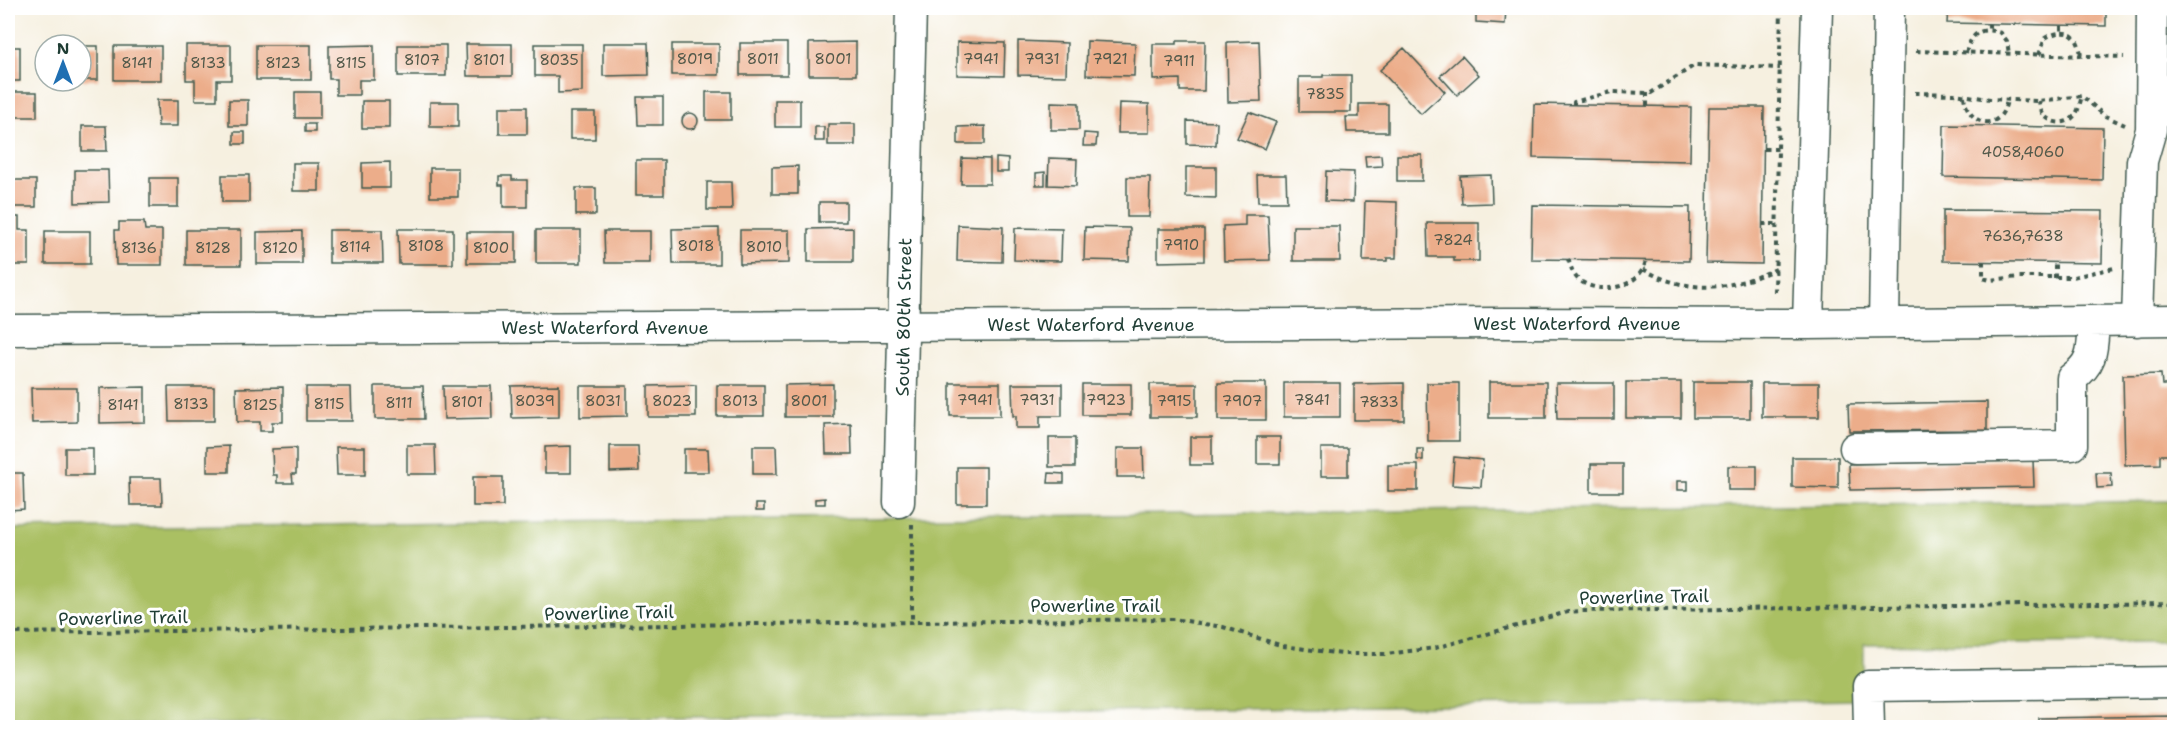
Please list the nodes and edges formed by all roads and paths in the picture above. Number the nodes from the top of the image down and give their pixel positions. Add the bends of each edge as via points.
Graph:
1 (911, 8) edge
2 (1781, 8) edge
3 (1817, 8) edge
4 (1889, 8) edge
5 (2152, 8) edge
6 (1989, 24) dead end
7 (2061, 26) dead end
8 (1989, 31) junction
9 (2061, 33) junction
10 (1888, 50) junction
11 (1966, 52) junction
12 (2009, 54) junction
13 (2039, 55) junction
14 (2081, 56) junction
15 (2152, 58) junction
16 (1780, 68) junction
17 (1887, 92) junction
18 (1647, 93) junction
19 (1964, 96) junction
20 (2082, 96) junction
21 (2007, 100) junction
22 (2039, 101) junction
23 (1574, 105) dead end
24 (1647, 106) dead end
25 (2151, 130) junction
26 (1764, 149) dead end
27 (1779, 149) junction
28 (1762, 224) dead end
29 (1777, 224) junction
30 (1568, 259) dead end
31 (1646, 260) dead end
32 (1983, 261) dead end
33 (2055, 262) dead end
34 (1776, 268) junction
35 (1643, 269) junction
36 (2139, 272) junction
37 (2055, 278) junction
38 (1775, 292) dead end
39 (2094, 321) junction
40 (2138, 321) junction
41 (2175, 321) edge
42 (1884, 323) junction
43 (1808, 324) junction
44 (904, 325) junction
45 (8, 330) edge
46 (1855, 448) dead end
47 (899, 501) joint
48 (2175, 603) edge
49 (912, 622) junction
50 (8, 633) edge
51 (2175, 682) edge
52 (1869, 728) edge

1 - 44 street, South 80th Street
2 - 16 path
3 - 43 street
4 - 10 street
5 - 15 street
6 - 8 path
7 - 9 path
8 - 11 path via 1974,34
8 - 12 path via 2001,33 2007,40
9 - 13 path via 2045,38
9 - 14 path via 2076,39
10 - 11 path
10 - 17 street
11 - 12 path
12 - 13 path
13 - 14 path
14 - 15 path
15 - 25 street
16 - 18 path via 1695,65
16 - 27 path
17 - 19 path
17 - 42 street
18 - 23 path via 1611,92
18 - 24 path
19 - 21 path
19 - 21 path via 1969,113 1987,124 2003,114
20 - 22 path
20 - 22 path via 2075,116 2060,125 2043,115
20 - 25 path via 2116,122
21 - 22 path
25 - 36 street via 2142,160
26 - 27 path
27 - 29 path
28 - 29 path
29 - 34 path
30 - 35 path via 1578,279 1610,290 1634,280
31 - 35 path
32 - 37 path via 1983,278 1990,280
33 - 37 path
34 - 35 path via 1746,281 1707,290 1671,282
34 - 38 path
36 - 37 path via 2112,268
36 - 40 street
39 - 40 street, West Waterford Avenue
39 - 42 street, West Waterford Avenue
39 - 46 street via 2092,352 2084,370 2072,378 2072,445
40 - 41 street, West Waterford Avenue
42 - 43 street, West Waterford Avenue
43 - 44 street, West Waterford Avenue
44 - 45 street, West Waterford Avenue
44 - 47 street, South 80th Street
47 - 49 path via 912,517
48 - 49 path, Powerline Trail via 1581,611 1435,648 1386,654 1342,654 1283,646 1223,627 1174,620
49 - 50 path, Powerline Trail
51 - 52 street via 1868,686

